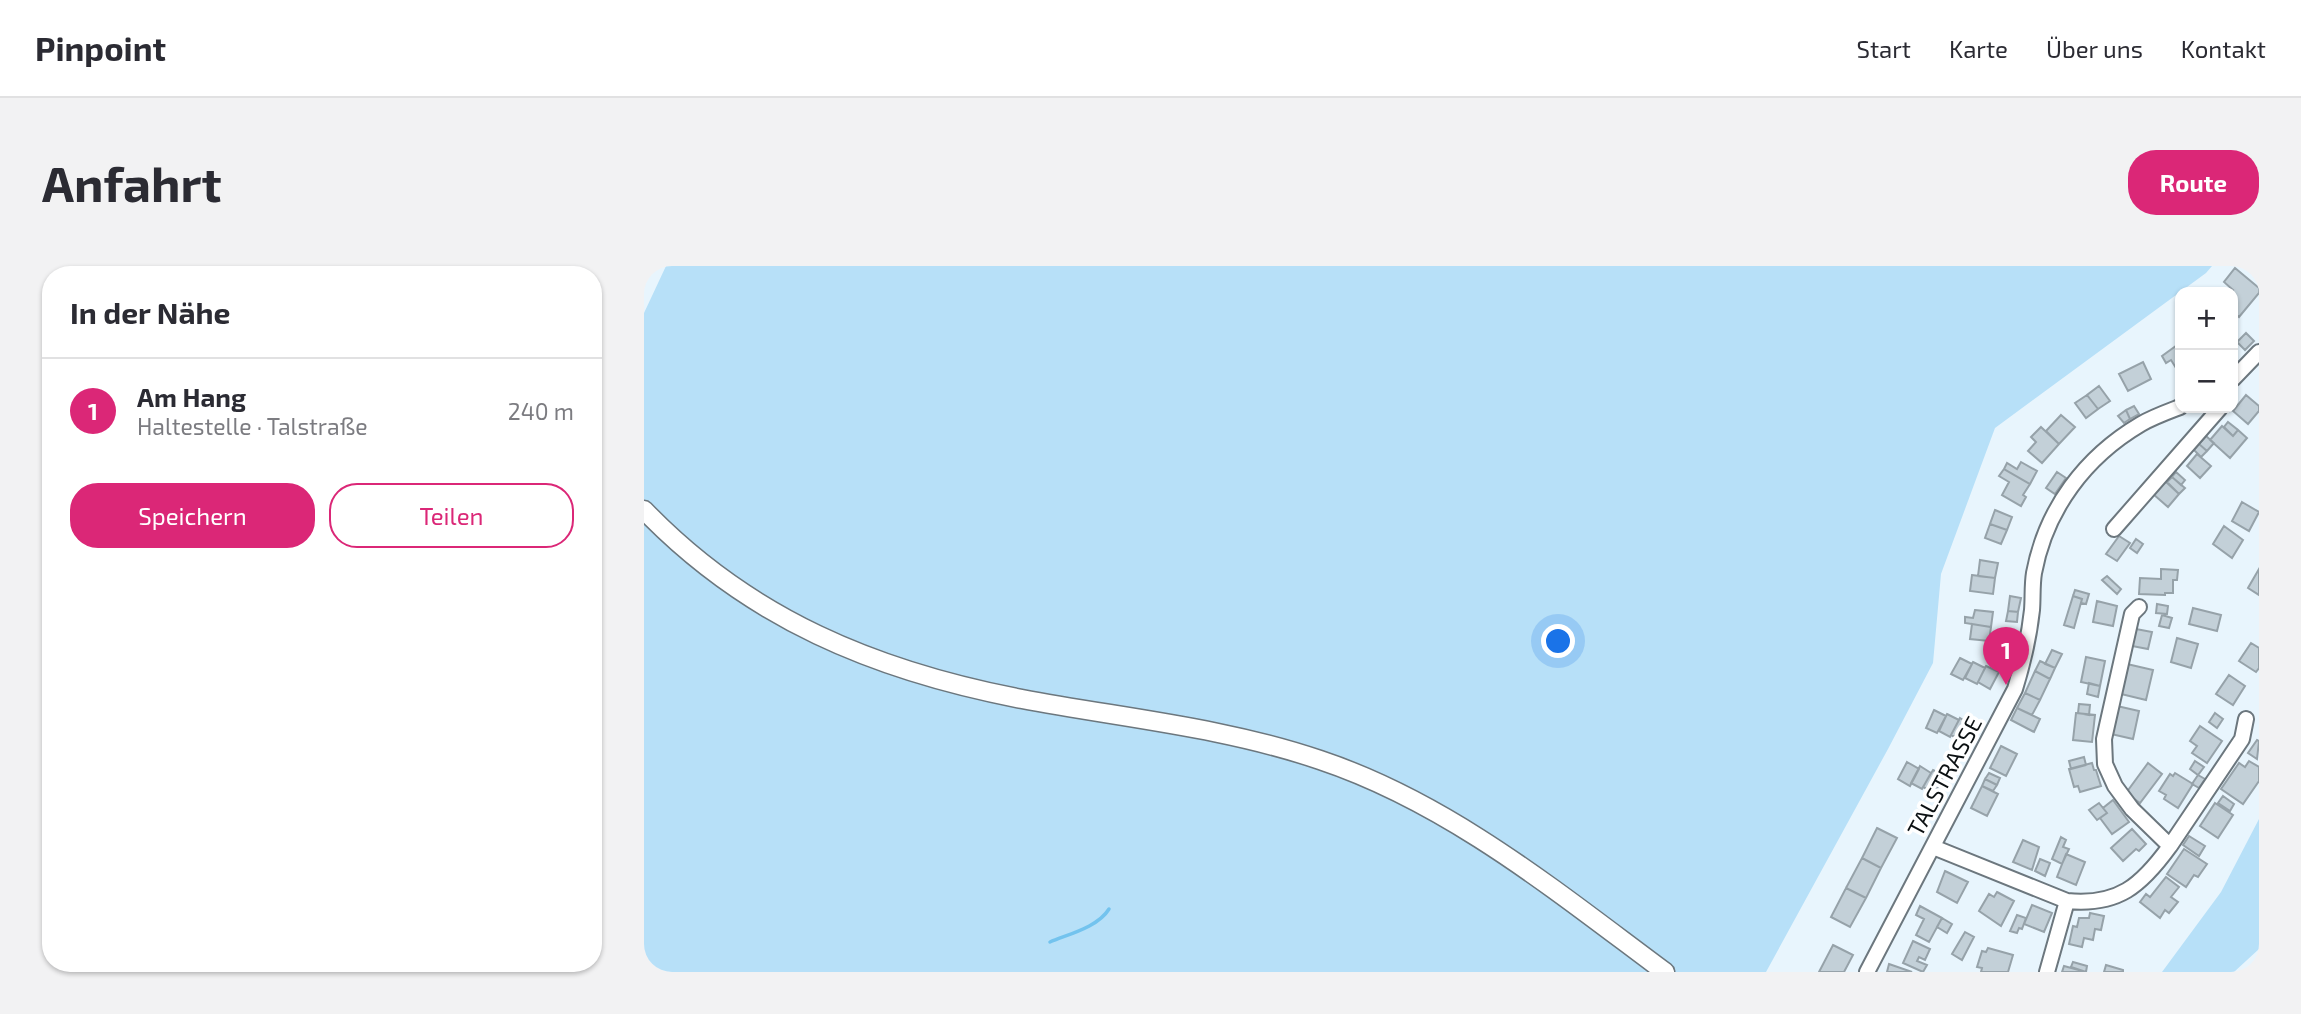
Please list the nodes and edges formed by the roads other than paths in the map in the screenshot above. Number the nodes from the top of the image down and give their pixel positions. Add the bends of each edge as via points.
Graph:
1 (2259, 352) edge
2 (2238, 376) edge
3 (2175, 409) edge
4 (2216, 413) edge
5 (644, 510) edge
6 (2114, 529) dead end
7 (2139, 607) dead end
8 (2246, 719) dead end
9 (2171, 846) junction
10 (1933, 848) junction
11 (2067, 901) junction
12 (1665, 972) edge
13 (1867, 972) edge
14 (2047, 972) edge

1 - 2 street
3 - 10 street, TALSTRASSE via 2141,423 2099,454 2059,502 2034,574 2028,639 2015,689
4 - 6 street
5 - 12 street via 736,587 794,625 852,652 993,693 1257,741 1385,785 1495,850
7 - 9 street via 2132,614 2111,704 2105,764 2132,809
8 - 9 street via 2242,739
9 - 11 street via 2132,889 2107,900
10 - 11 street
10 - 13 street, TALSTRASSE
11 - 14 street

